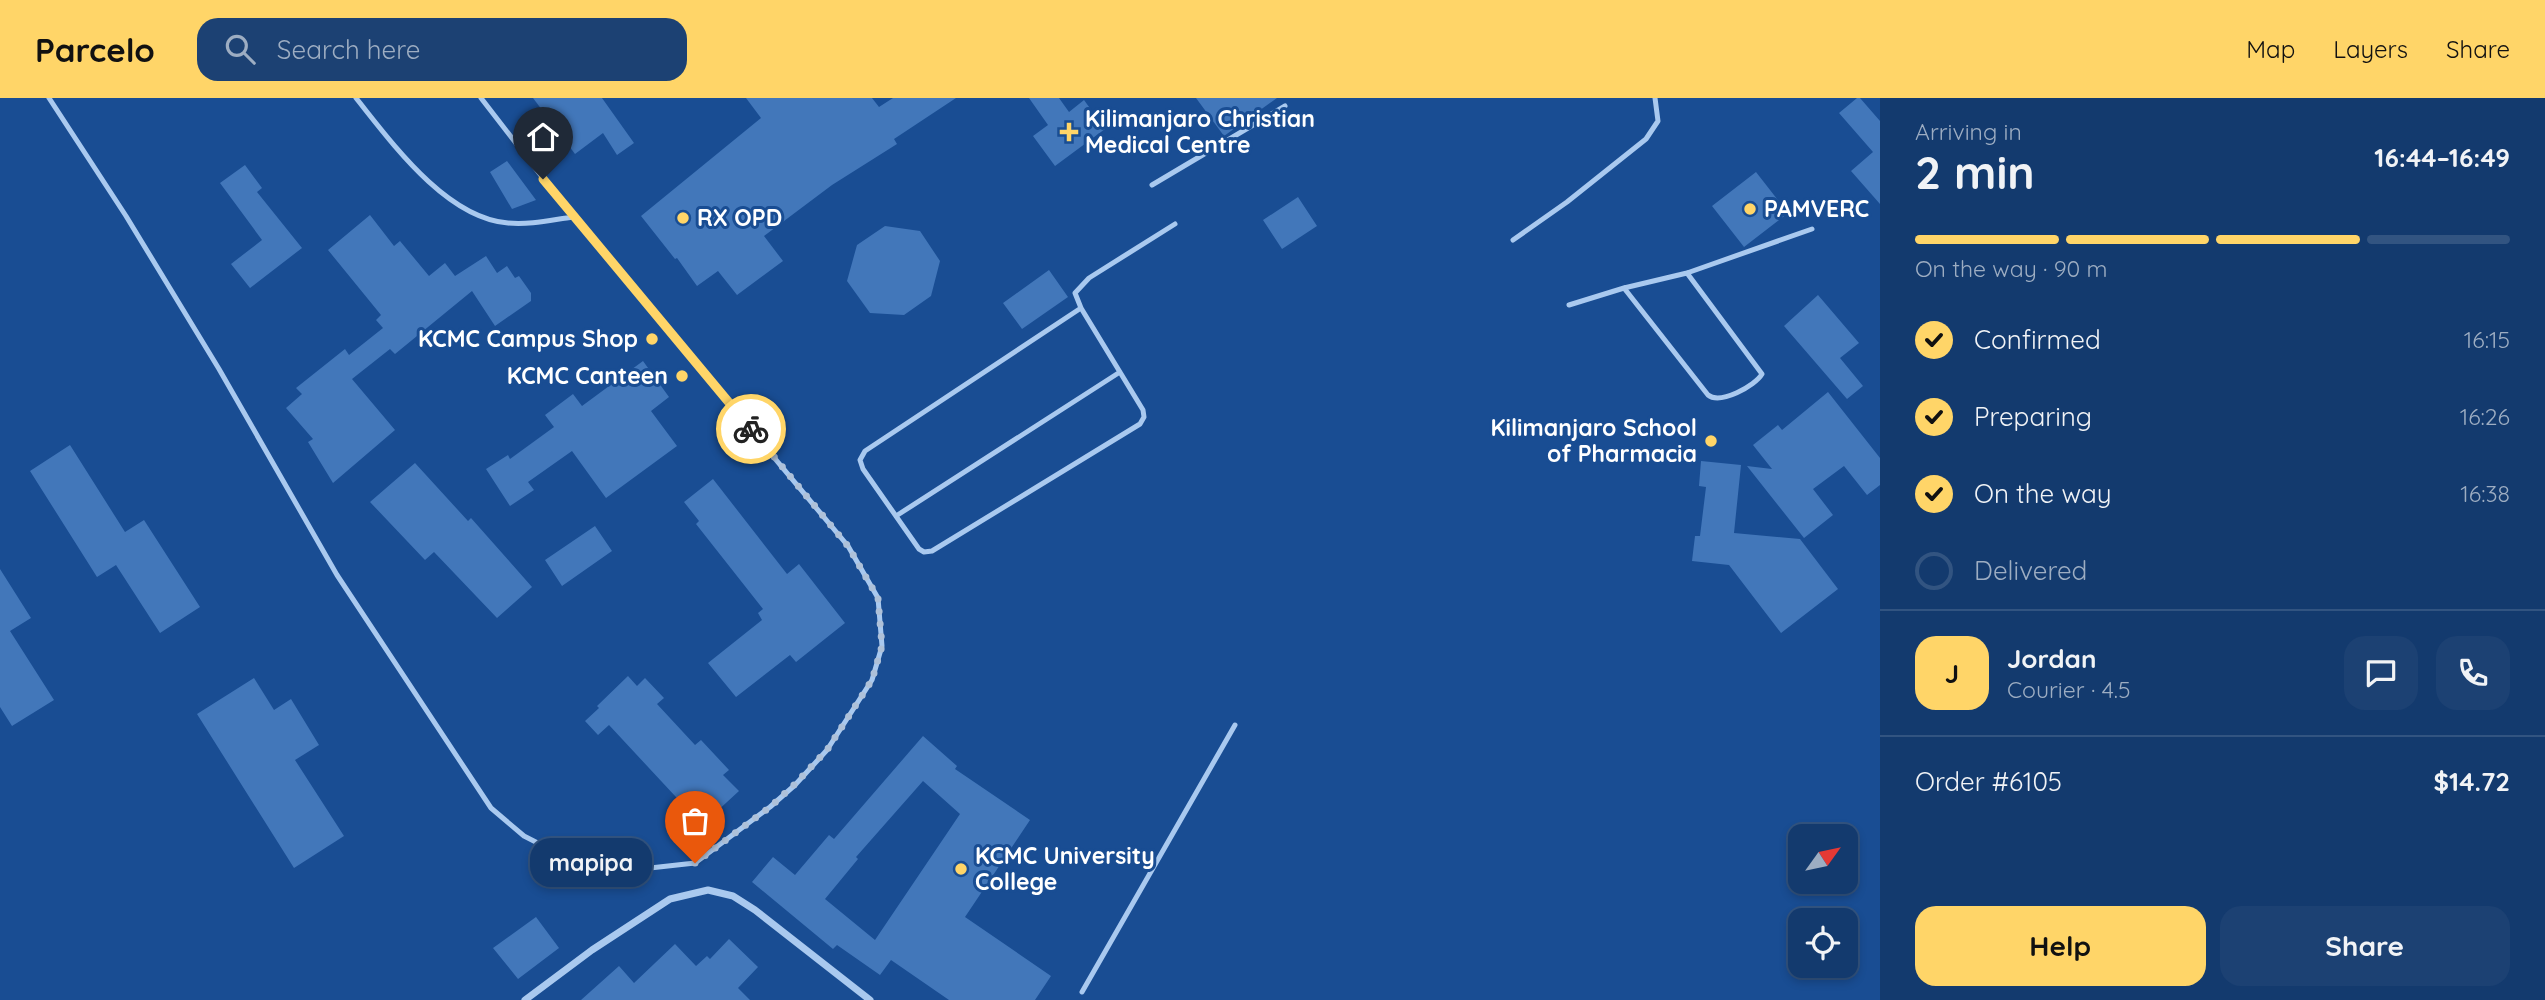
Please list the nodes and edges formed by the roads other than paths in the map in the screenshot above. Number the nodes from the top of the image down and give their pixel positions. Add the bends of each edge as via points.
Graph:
1 (49, 98) edge
2 (356, 98) edge
3 (481, 98) edge
4 (1655, 98) edge
5 (1285, 106) dead end
6 (1152, 185) dead end
7 (573, 217) junction
8 (1175, 223) dead end
9 (1812, 229) dead end
10 (1513, 240) dead end
11 (1687, 273) junction
12 (1624, 288) junction
13 (1569, 305) dead end
14 (1081, 307) junction
15 (1120, 372) junction
16 (896, 516) junction
17 (1235, 725) dead end
18 (1082, 992) dead end
19 (525, 1000) edge
20 (870, 1000) edge

1 - 7 lane via 219,369 337,575 491,808 524,836 567,858 632,870 695,863 770,807 827,750 872,680 882,646 878,598 848,546
2 - 7 lane via 438,190 471,212 506,223
3 - 7 lane
4 - 10 lane via 1658,121 1646,139
5 - 6 lane
8 - 14 lane via 1090,278 1075,293
9 - 11 lane
11 - 12 lane
11 - 12 lane via 1762,374 1722,400 1708,395
12 - 13 lane
14 - 15 lane
14 - 16 lane via 865,451 860,460 863,469
15 - 16 lane
15 - 16 lane via 1143,410 1140,424 932,551 919,550
17 - 18 lane
19 - 20 street via 670,898 708,890 733,896 755,910

